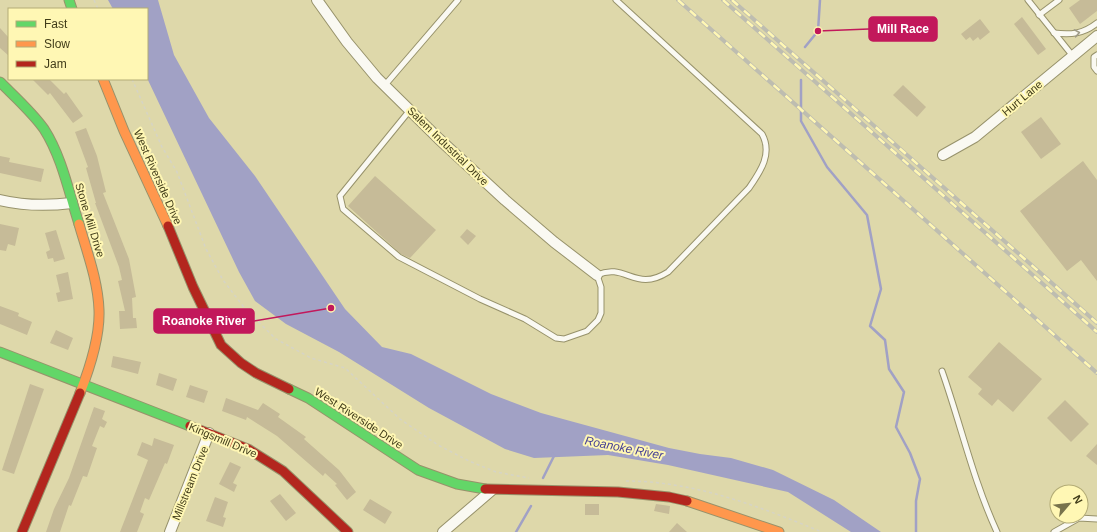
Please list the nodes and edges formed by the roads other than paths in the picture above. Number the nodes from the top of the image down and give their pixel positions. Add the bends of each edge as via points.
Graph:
1 (317, 0) edge
2 (458, 0) edge
3 (616, 0) edge
4 (1028, 0) edge
5 (1059, 0) edge
6 (1039, 15) junction
7 (1097, 23) edge
8 (1054, 34) junction
9 (1097, 36) edge
10 (1072, 55) junction
11 (1097, 55) edge
12 (1096, 68) edge
13 (103, 80) edge
14 (0, 82) edge
15 (385, 85) junction
16 (410, 110) junction
17 (944, 155) dead end
18 (0, 200) edge
19 (72, 203) junction
20 (597, 275) junction
21 (0, 352) edge
22 (942, 371) dead end
23 (83, 385) junction
24 (209, 433) junction
25 (492, 490) junction
26 (1097, 519) edge
27 (22, 532) edge
28 (170, 532) edge
29 (348, 532) edge
30 (443, 532) edge
31 (780, 532) edge
32 (997, 532) edge
33 (1054, 532) edge

1 - 15 street, Salem Industrial Drive via 347,42
2 - 15 lane
3 - 20 lane via 762,134 767,154 749,188 661,277 644,280 615,272
4 - 6 lane
5 - 6 lane
6 - 8 lane
8 -> 7 lane via 1076,34 1089,30
8 - 10 lane
9 - 10 street, Hurt Lane
10 - 17 street, Hurt Lane via 975,137
11 - 12 lane via 1094,57
13 - 25 street, West Riverside Drive via 124,131 156,196 193,287 221,345 256,373 308,398 418,470 457,484
14 - 19 street, Stone Mill Drive via 44,130 58,158
15 - 16 street, Salem Industrial Drive
16 - 20 street, Salem Industrial Drive via 505,200
16 - 20 lane via 340,196 343,209 399,257 525,319 556,338 564,339 586,331 598,320 601,313 601,287
18 - 19 street via 45,206
19 - 23 street, Stone Mill Drive via 92,266 99,310 97,334
21 - 23 street
22 - 32 lane via 959,418 975,480
23 - 24 street, Kingsmill Drive
23 - 27 street, Stone Mill Drive
24 - 28 street, Millstream Drive
24 - 29 street, Kingsmill Drive via 263,457
25 - 30 street
25 - 31 street, West Riverside Drive via 618,492 669,497 696,503
26 - 33 lane via 1079,518

